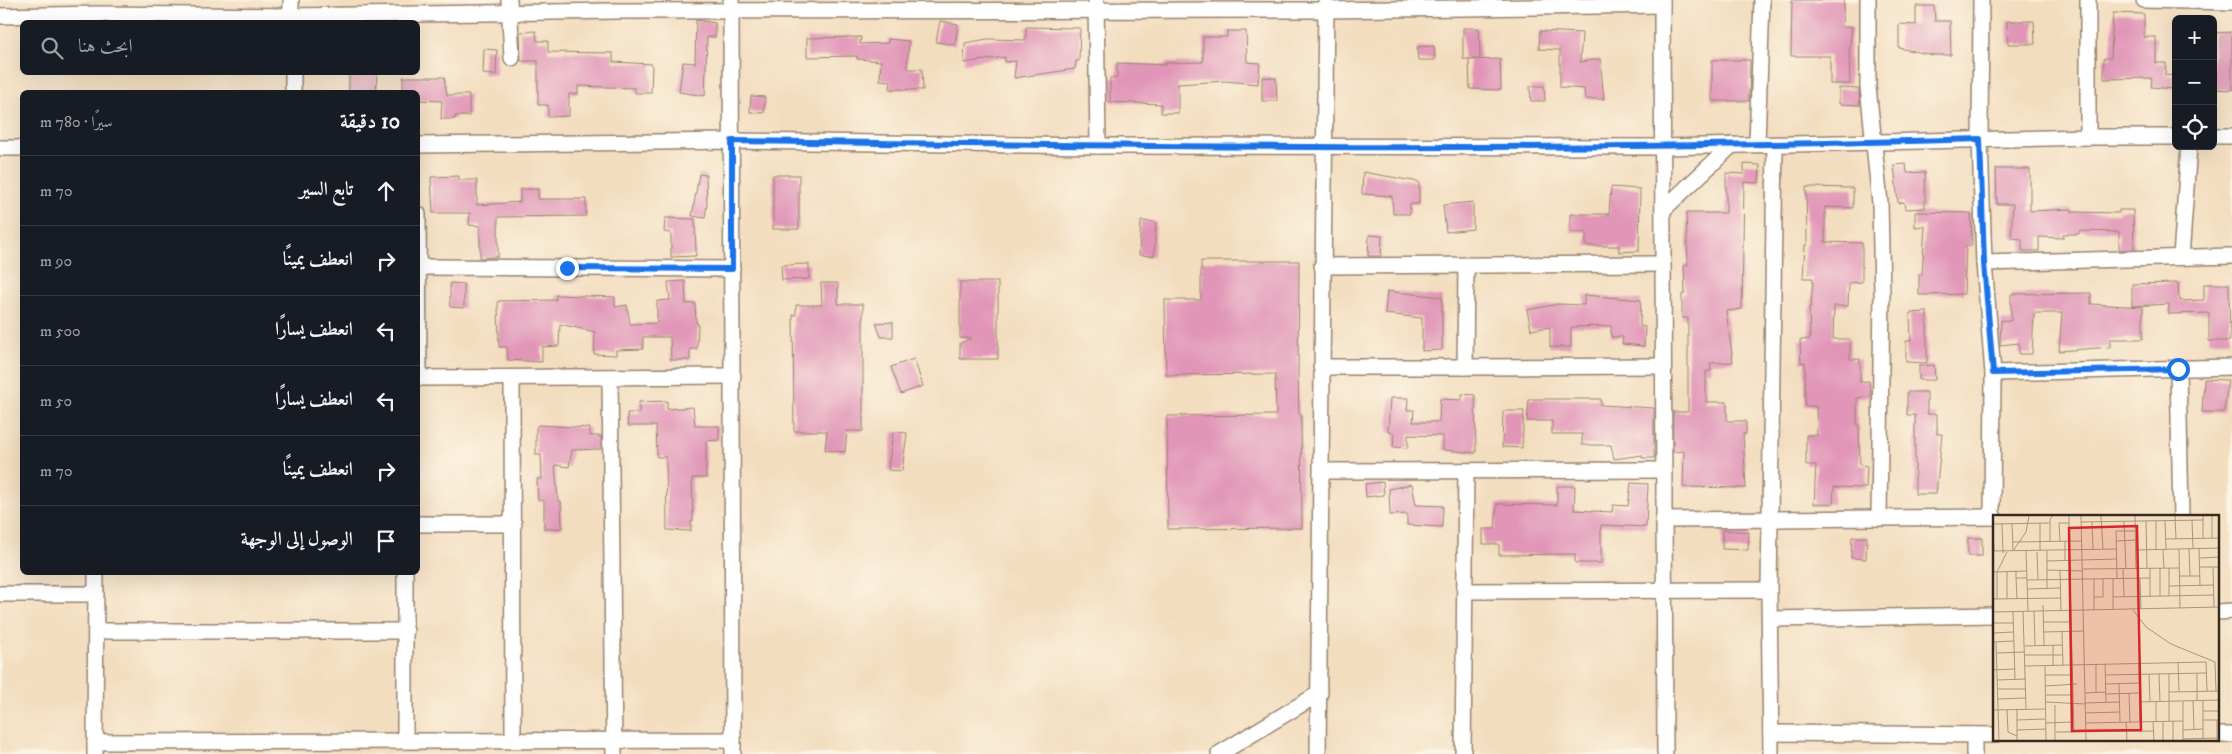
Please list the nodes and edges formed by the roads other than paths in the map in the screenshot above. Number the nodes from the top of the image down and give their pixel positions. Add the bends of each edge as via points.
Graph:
1 (291, 0) edge
2 (1762, 0) edge
3 (1868, 0) edge
4 (1981, 0) edge
5 (2088, 0) edge
6 (2144, 0) edge
7 (1662, 2) edge
8 (2232, 2) edge
9 (1096, 4) edge
10 (1200, 5) edge
11 (1326, 5) edge
12 (509, 6) edge
13 (615, 6) edge
14 (731, 6) edge
15 (100, 7) edge
16 (402, 7) edge
17 (0, 16) edge
18 (291, 19) edge
19 (512, 58) dead end
20 (293, 75) edge
21 (293, 90) edge
22 (2217, 136) edge
23 (2232, 136) edge
24 (2088, 137) junction
25 (2172, 137) edge
26 (1980, 139) junction
27 (732, 141) junction
28 (1874, 143) junction
29 (1757, 144) junction
30 (420, 145) edge
31 (1732, 145) junction
32 (1775, 145) junction
33 (1098, 146) junction
34 (1324, 147) junction
35 (1663, 147) junction
36 (0, 148) edge
37 (20, 148) edge
38 (2189, 150) edge
39 (1664, 209) junction
40 (2232, 256) edge
41 (2181, 257) junction
42 (1984, 263) junction
43 (1662, 264) junction
44 (1322, 266) junction
45 (1466, 266) junction
46 (420, 267) edge
47 (732, 269) junction
48 (1662, 366) junction
49 (1465, 367) junction
50 (2232, 367) edge
51 (1321, 368) junction
52 (2178, 369) junction
53 (1993, 373) junction
54 (733, 376) junction
55 (610, 377) junction
56 (420, 378) edge
57 (512, 378) junction
58 (1663, 470) junction
59 (1322, 471) junction
60 (1466, 472) junction
61 (1994, 515) edge
62 (2181, 515) edge
63 (1879, 517) junction
64 (1993, 517) edge
65 (1770, 519) junction
66 (1663, 520) junction
67 (420, 524) edge
68 (514, 524) junction
69 (96, 575) edge
70 (405, 575) edge
71 (1770, 590) junction
72 (1465, 591) junction
73 (1664, 591) junction
74 (0, 594) edge
75 (96, 594) junction
76 (1993, 615) edge
77 (1770, 619) junction
78 (96, 631) junction
79 (406, 632) junction
80 (1320, 693) junction
81 (1771, 733) junction
82 (1974, 735) junction
83 (1993, 735) edge
84 (513, 739) junction
85 (405, 741) junction
86 (614, 747) edge
87 (733, 747) edge
88 (95, 748) edge
89 (307, 748) edge
90 (1219, 754) edge
91 (1318, 754) edge
92 (1463, 754) edge
93 (1665, 754) edge
94 (1771, 754) edge
95 (1974, 754) edge

1 - 18 street
2 - 29 street
3 - 28 street via 1868,87
4 - 26 street
5 - 24 street
6 - 8 street
7 - 11 street
7 - 35 street
9 - 10 street
9 - 14 street
9 - 33 street
10 - 11 street
11 - 34 street
12 - 13 street
12 - 16 street
12 - 19 street
13 - 14 street
14 - 27 street
15 - 17 street
15 - 18 street
16 - 18 street
20 - 21 street
22 - 23 street
24 - 25 street
24 - 26 street
26 - 28 street
26 - 42 street
27 - 30 street
27 - 33 street
27 - 47 street
28 - 32 street
28 - 63 street via 1880,203 1882,293
29 - 31 street
29 - 32 street
31 - 35 street
31 - 39 street
32 - 65 street
33 - 34 street
34 - 35 street
34 - 44 street
35 - 39 street
36 - 37 street
38 - 41 street
39 - 43 street
40 - 41 street
41 - 42 street
42 - 53 street
43 - 45 street
43 - 48 street
44 - 45 street
44 - 51 street
45 - 49 street
46 - 47 street
47 - 54 street
48 - 49 street
48 - 58 street
49 - 51 street
50 - 52 street
51 - 59 street
52 - 53 street
52 - 62 street
53 - 61 street
54 - 55 street
54 - 87 street
55 - 57 street
55 - 86 street
56 - 57 street
57 - 68 street
58 - 60 street
58 - 66 street
59 - 60 street
59 - 80 street
60 - 72 street
63 - 64 street
63 - 65 street
65 - 66 street
65 - 71 street
66 - 73 street
67 - 68 street
68 - 84 street
69 - 75 street
70 - 79 street
71 - 73 street
71 - 77 street
72 - 73 street
72 - 92 street
73 - 93 street
74 - 75 street
75 - 78 street
76 - 77 street
77 - 81 street
78 - 79 street
78 - 88 street
79 - 85 street
80 - 90 street
80 - 91 street
81 - 82 street
81 - 94 street
82 - 83 street
82 - 95 street
84 - 85 street
84 - 86 street
85 - 89 street
86 - 87 street
88 - 89 street

